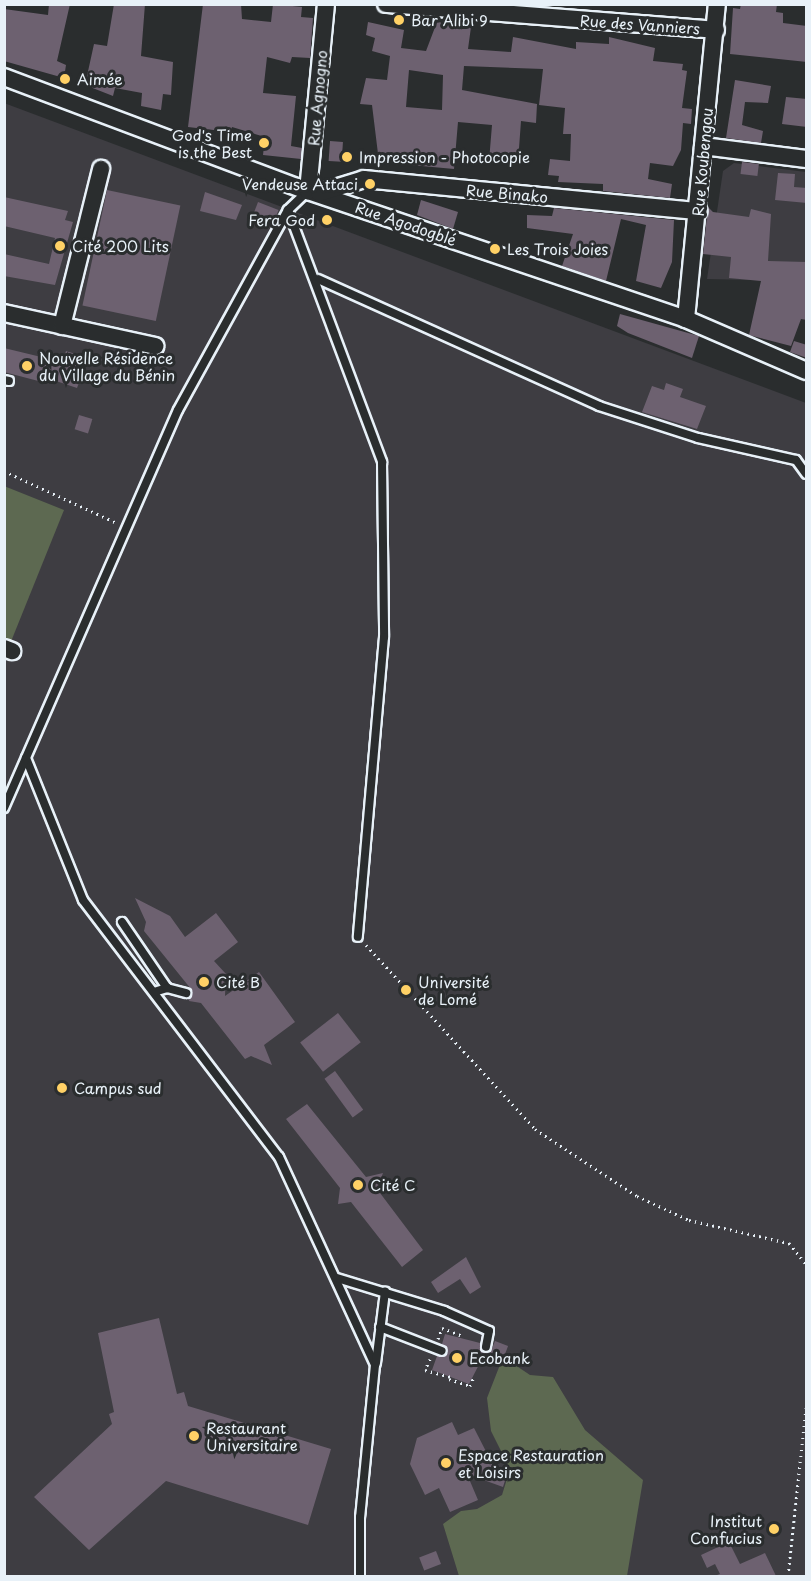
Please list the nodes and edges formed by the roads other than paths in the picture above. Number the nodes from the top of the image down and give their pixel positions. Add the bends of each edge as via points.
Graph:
1 (326, 4) edge
2 (386, 4) edge
3 (717, 4) edge
4 (716, 30) junction
5 (4, 77) edge
6 (703, 146) junction
7 (807, 159) edge
8 (101, 169) dead end
9 (314, 192) junction
10 (288, 210) junction
11 (698, 211) junction
12 (318, 279) junction
13 (4, 313) edge
14 (686, 319) junction
15 (62, 326) junction
16 (155, 346) dead end
17 (807, 371) edge
18 (807, 474) edge
19 (26, 758) junction
20 (4, 808) edge
21 (123, 922) dead end
22 (358, 937) road end
23 (167, 988) junction
24 (154, 992) junction
25 (186, 993) dead end
26 (337, 1278) junction
27 (385, 1292) junction
28 (380, 1327) junction
29 (486, 1347) dead end
30 (438, 1349) road end
31 (375, 1365) junction
32 (360, 1576) edge

1 - 9 street, Rue Agnogno
2 - 4 street, Rue des Vanniers
3 - 4 street, Rue Koubengou
4 - 6 street, Rue Koubengou
5 - 9 street, Rue Agodogblé
6 - 7 street
6 - 11 street, Rue Koubengou
8 - 15 street
9 - 10 lane
9 - 11 street, Rue Binako via 364,179
9 - 14 street, Rue Agodogblé
10 - 12 lane
10 - 19 lane via 178,410
11 - 14 street, Rue Koubengou
12 - 18 lane via 599,406 698,438 796,460
12 - 22 lane via 382,462 384,637
13 - 15 street
14 - 17 street, Rue Agodogblé
15 - 16 street
19 - 20 lane
19 - 24 lane via 83,900
21 - 23 lane
23 - 24 lane
23 - 25 lane
24 - 26 lane via 267,1139
26 - 27 lane
26 - 31 lane
27 - 28 lane
27 - 29 lane via 489,1331
28 - 30 lane
28 - 31 lane
31 - 32 lane via 360,1517

